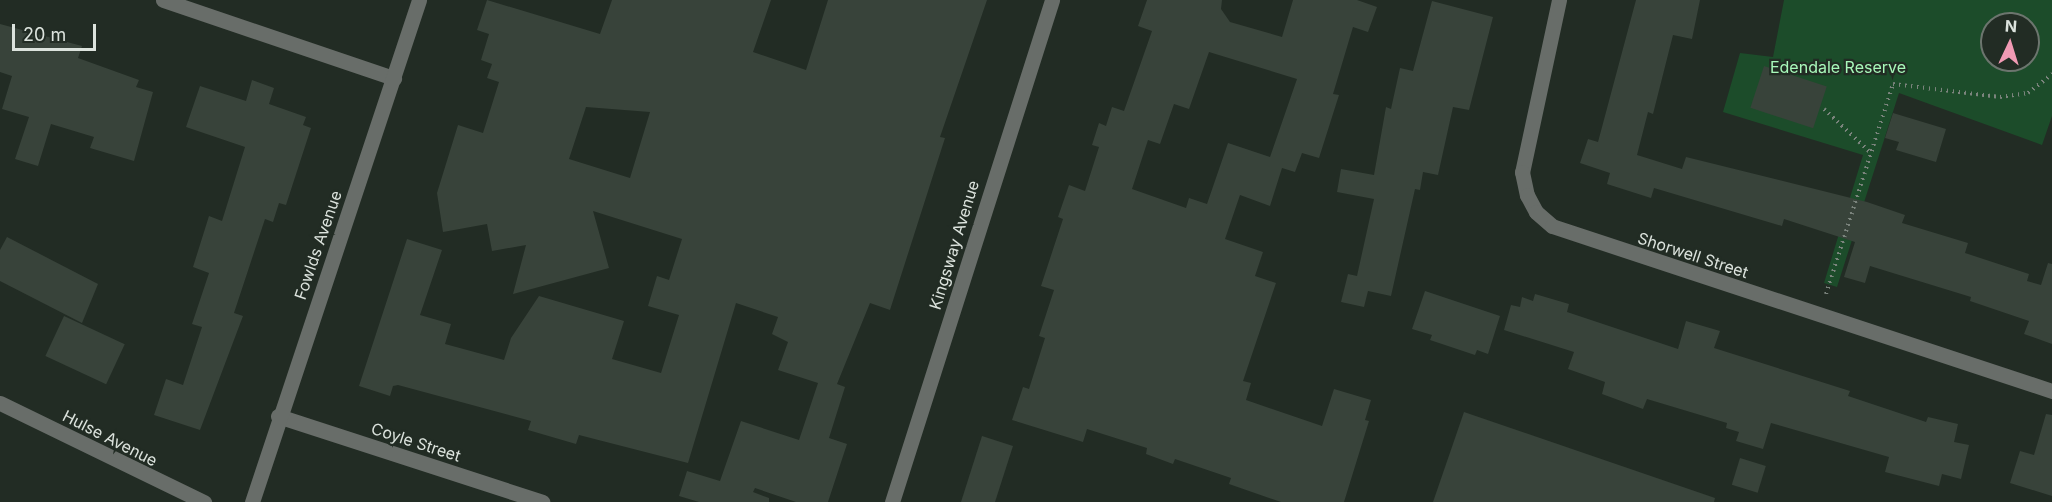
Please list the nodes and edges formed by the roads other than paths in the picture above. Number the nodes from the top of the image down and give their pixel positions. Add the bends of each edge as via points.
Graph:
1 (162, 0) edge
2 (419, 0) edge
3 (1052, 0) edge
4 (1559, 0) edge
5 (394, 78) junction
6 (2052, 391) edge
7 (0, 403) edge
8 (278, 416) junction
9 (204, 502) edge
10 (252, 502) edge
11 (542, 502) edge
12 (892, 502) edge

1 - 5 street
2 - 5 street, Fowlds Avenue
3 - 12 street, Kingsway Avenue
4 - 6 street, Shorwell Street via 1522,172 1531,204 1552,226
5 - 8 street, Fowlds Avenue
7 - 9 street, Hulse Avenue
8 - 10 street, Fowlds Avenue
8 - 11 street, Coyle Street

